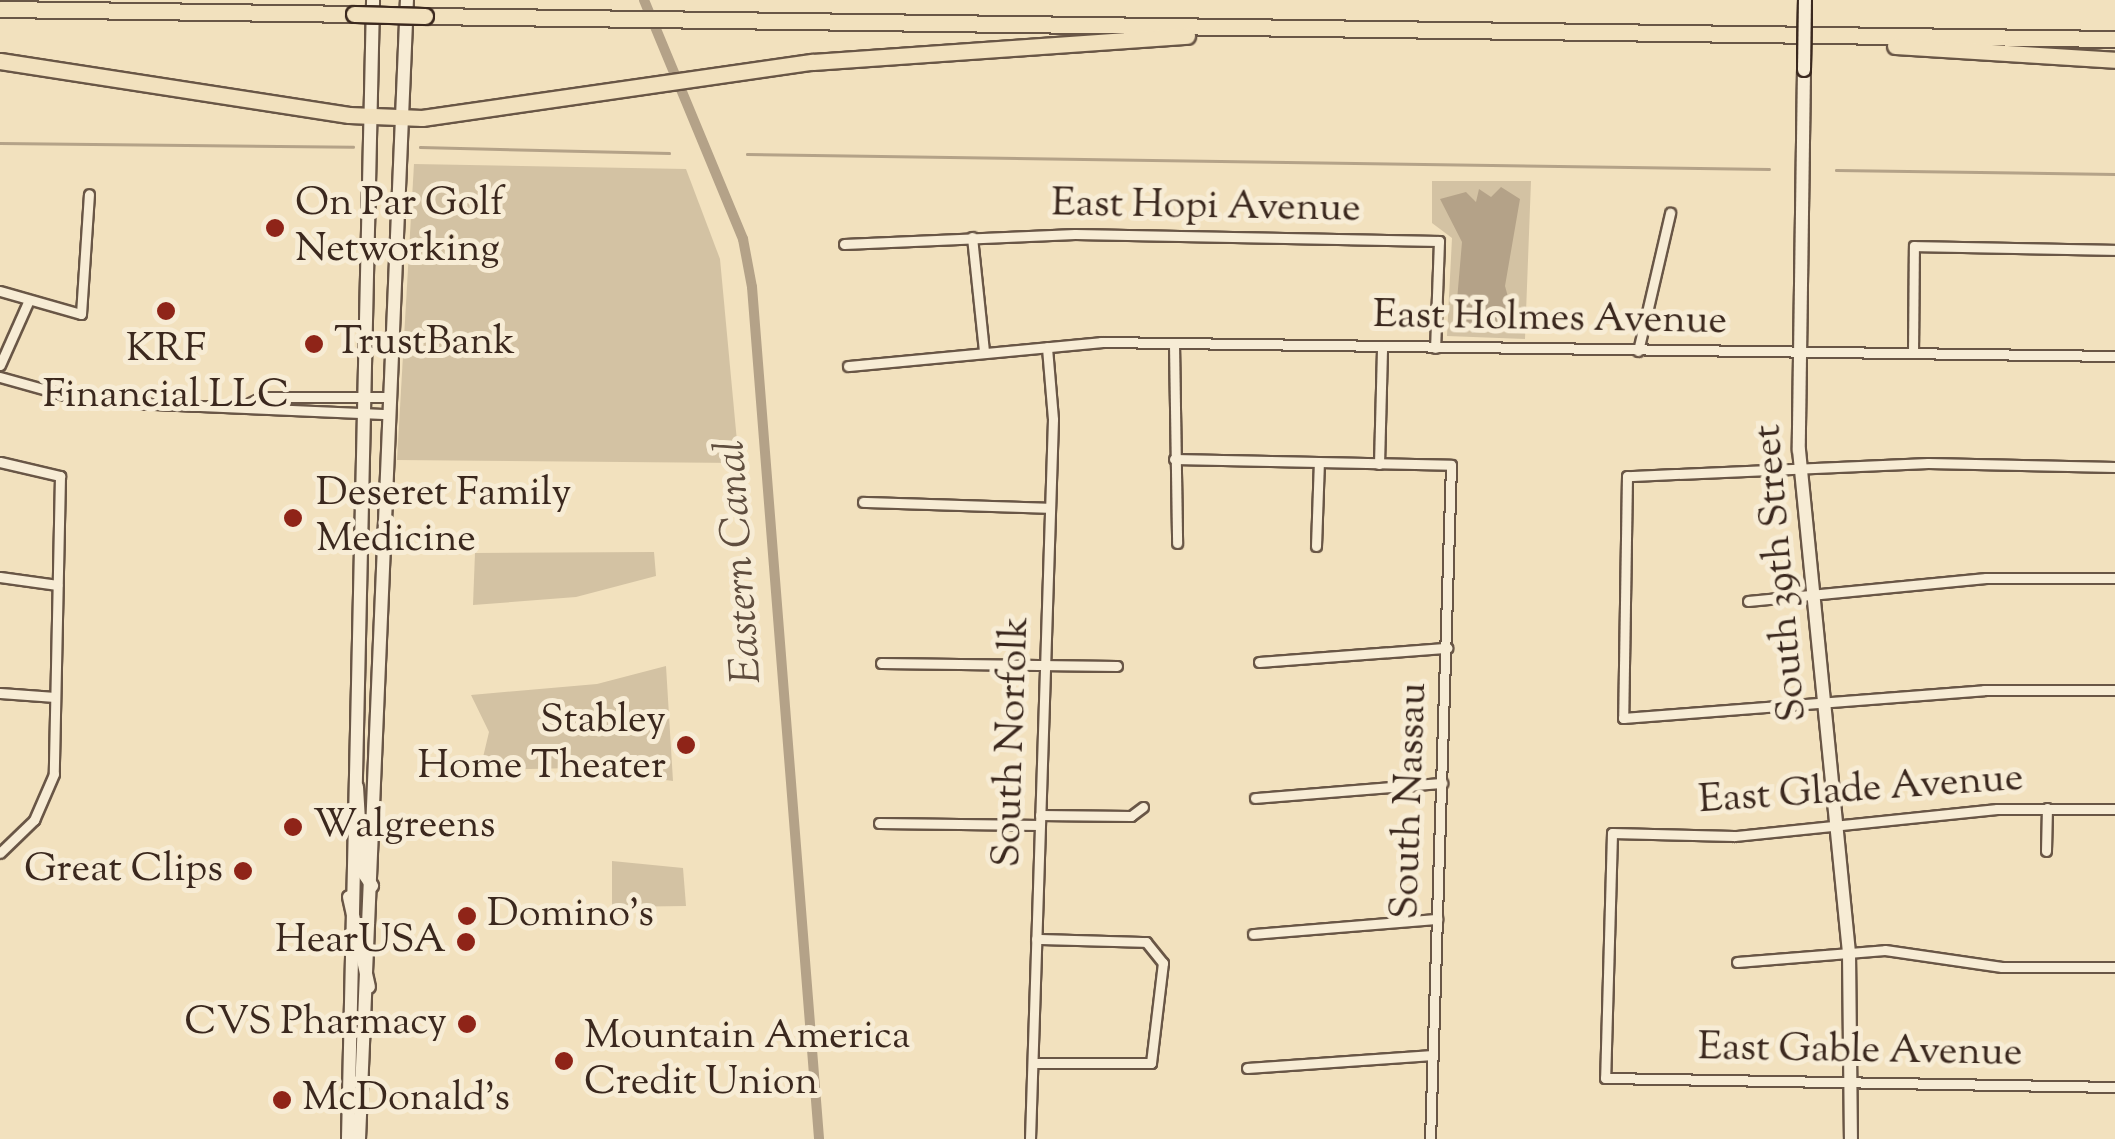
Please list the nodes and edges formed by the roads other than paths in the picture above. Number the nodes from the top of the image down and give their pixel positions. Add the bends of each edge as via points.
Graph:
1 (373, 0) edge
2 (407, 0) edge
3 (1805, 0) edge
4 (0, 10) edge
5 (1211, 30) junction
6 (1782, 35) junction
7 (2115, 39) edge
8 (0, 60) edge
9 (2115, 60) edge
10 (370, 116) junction
11 (403, 117) junction
12 (89, 194) dead end
13 (1670, 213) dead end
14 (972, 237) junction
15 (844, 244) dead end
16 (2115, 250) edge
17 (0, 291) edge
18 (29, 300) junction
19 (1174, 344) junction
20 (1047, 347) junction
21 (1382, 348) junction
22 (1435, 348) junction
23 (1638, 350) junction
24 (984, 351) junction
25 (1800, 353) junction
26 (1912, 353) junction
27 (2115, 356) edge
28 (0, 365) edge
29 (848, 366) dead end
30 (0, 377) edge
31 (367, 398) junction
32 (389, 398) junction
33 (244, 406) junction
34 (367, 414) junction
35 (389, 414) junction
36 (1174, 460) junction
37 (0, 462) edge
38 (1320, 462) junction
39 (1379, 464) junction
40 (2115, 467) edge
41 (1801, 471) junction
42 (862, 502) dead end
43 (1050, 508) junction
44 (1177, 543) dead end
45 (1316, 546) dead end
46 (0, 577) edge
47 (2115, 578) edge
48 (57, 584) junction
49 (1814, 595) junction
50 (1748, 601) dead end
51 (1447, 648) junction
52 (1259, 662) dead end
53 (881, 663) dead end
54 (1045, 665) junction
55 (1117, 666) dead end
56 (2115, 690) edge
57 (0, 693) edge
58 (54, 697) junction
59 (1825, 706) junction
60 (353, 776) junction
61 (1442, 784) junction
62 (1256, 798) dead end
63 (1143, 806) dead end
64 (2047, 808) junction
65 (2115, 809) edge
66 (1040, 820) junction
67 (879, 823) dead end
68 (1838, 826) junction
69 (2046, 850) dead end
70 (0, 853) edge
71 (372, 886) junction
72 (349, 898) junction
73 (1437, 920) junction
74 (1253, 934) dead end
75 (1036, 939) junction
76 (1849, 952) junction
77 (1737, 962) dead end
78 (2115, 968) edge
79 (370, 989) junction
80 (1433, 1055) junction
81 (1032, 1063) junction
82 (1247, 1068) dead end
83 (1605, 1078) joint
84 (1851, 1082) junction
85 (2115, 1087) edge
86 (348, 1139) edge
87 (359, 1139) edge
88 (1030, 1139) edge
89 (1430, 1139) edge
90 (1851, 1139) edge

1 - 10 main road
2 - 11 main road
3 - 25 main road, South 39th Street, bridge
4 - 5 highway, bridge
5 - 6 highway
5 - 11 highway via 728,72
6 - 7 highway
6 - 9 highway
8 - 10 highway
10 - 11 highway
10 - 31 main road
11 - 32 main road
12 - 18 street via 81,314
13 - 23 street
14 - 15 street, East Hopi Avenue
14 - 22 street, East Hopi Avenue via 1439,242
14 - 24 street
16 - 26 street via 1914,246
17 - 18 street
18 - 28 street
19 - 20 street, East Holmes Avenue
19 - 21 street, East Holmes Avenue
19 - 36 street
20 - 24 street, East Holmes Avenue
20 - 43 street, South Norfolk
21 - 22 street, East Holmes Avenue
21 - 39 street
22 - 23 street, East Holmes Avenue
23 - 25 street, East Holmes Avenue
24 - 29 street, East Holmes Avenue
25 - 26 street, East Holmes Avenue
25 - 41 main road, South 39th Street
26 - 27 street, East Holmes Avenue
30 - 33 street via 86,401
31 - 32 street
31 - 33 street via 262,397
31 - 34 main road
32 - 35 main road
33 - 34 street
34 - 35 street
34 - 60 main road
35 - 71 main road
36 - 38 street
36 - 44 street
37 - 48 street via 60,476
38 - 39 street
38 - 45 street
39 - 51 street, South Nassau via 1451,465
40 - 41 street
41 - 49 main road, South 39th Street
41 - 59 street via 1627,476 1623,718
42 - 43 street
43 - 54 street, South Norfolk
46 - 48 street
47 - 49 street via 1986,578
48 - 58 street
49 - 50 street
49 - 59 main road, South 39th Street
51 - 52 street
51 - 61 street, South Nassau
53 - 54 street
54 - 55 street
54 - 66 street, South Norfolk
56 - 59 street via 1984,690
57 - 58 street
58 - 70 street via 46,799
59 - 68 main road, South 39th Street
60 - 71 main road via 362,871
60 - 72 main road
61 - 62 street
61 - 73 street, South Nassau
63 - 66 street via 1131,816
64 - 65 street, East Glade Avenue
64 - 68 street, East Glade Avenue
64 - 69 street
66 - 67 street
66 - 75 street, South Norfolk
68 - 76 main road, South 39th Street
68 - 83 street, East Glade Avenue via 1612,833
71 - 79 main road
72 - 79 main road
72 - 86 main road
73 - 74 street
73 - 80 street, South Nassau
75 - 81 street, South Norfolk
75 - 81 street via 1160,950 1160,1049 1152,1064
76 - 77 street
76 - 78 street
76 - 84 main road, South 39th Street
79 - 87 main road
80 - 82 street
80 - 89 street, South Nassau
81 - 88 street, South Norfolk
83 - 84 street, East Gable Avenue
84 - 85 street, East Gable Avenue
84 - 90 main road, South 39th Street

